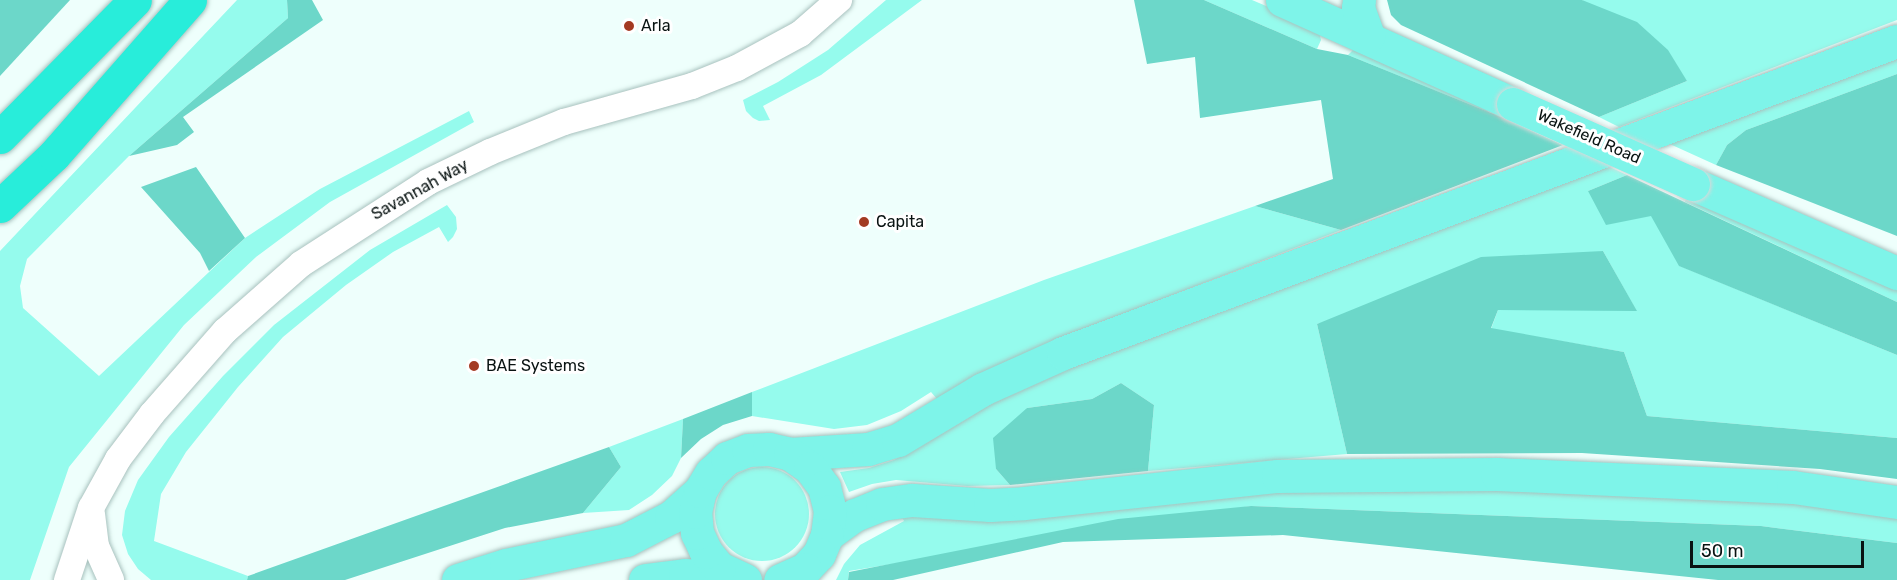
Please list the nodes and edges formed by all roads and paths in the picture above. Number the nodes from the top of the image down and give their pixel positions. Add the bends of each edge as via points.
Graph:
1 (135, 0) edge
2 (190, 0) edge
3 (839, 0) edge
4 (1282, 0) edge
5 (1359, 0) edge
6 (1368, 36) junction
7 (1897, 41) edge
8 (0, 137) edge
9 (0, 206) edge
10 (1897, 273) edge
11 (790, 454) junction
12 (700, 491) junction
13 (1897, 502) edge
14 (91, 508) junction
15 (827, 535) junction
16 (741, 579) edge
17 (67, 580) edge
18 (111, 580) edge
19 (458, 580) edge
20 (645, 580) edge
21 (780, 580) edge

1 - 8 highway
2 - 9 highway via 54,155
3 - 14 street, Savannah Way via 800,34 737,68 692,86 564,122 490,152 428,182 344,234 301,264 225,331 152,414 118,459
4 - 6 main road, Wakefield Road
5 - 6 main road via 1358,9
6 - 10 main road, Wakefield Road, bridge
7 - 11 main road via 1063,353 983,389 898,440 868,448
11 - 12 main road via 748,450 727,458 711,472
11 - 15 main road via 810,468 824,488 830,511
12 - 16 main road via 695,512 701,542 720,568
12 - 19 main road via 671,517 626,540 506,565
13 - 15 main road via 1792,487 1497,474 1278,476 990,505 912,500 855,515
14 - 17 street, Savannah Way
14 - 18 street via 96,546
15 - 21 main road via 819,554 804,568
16 - 20 main road via 685,575

